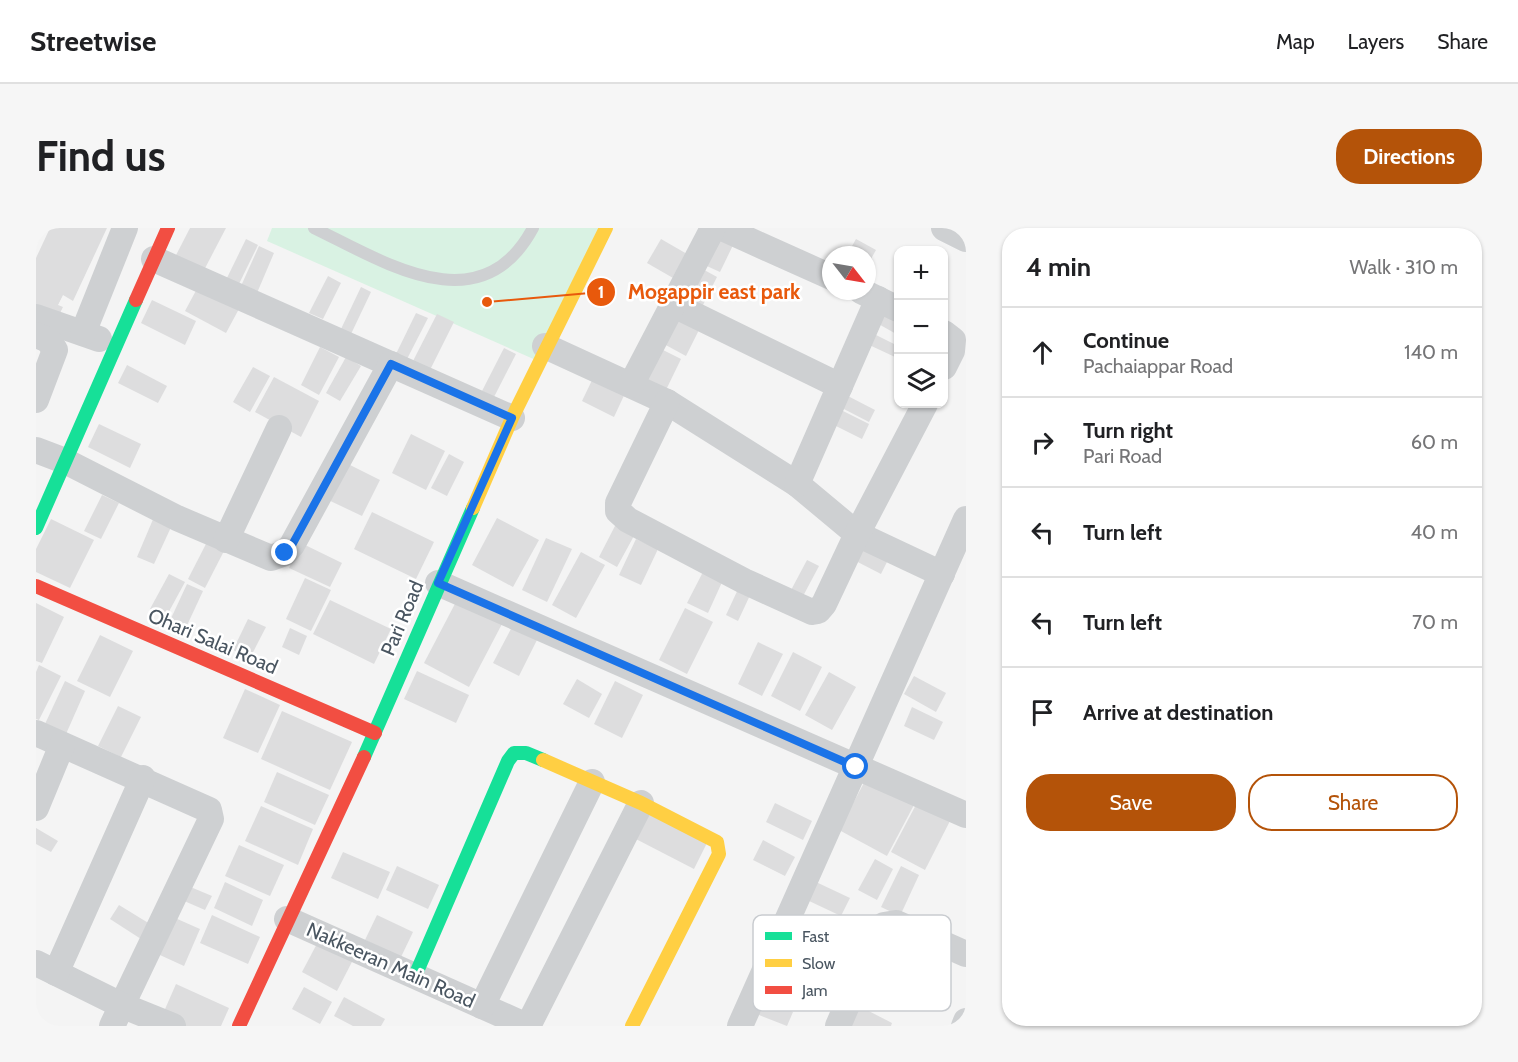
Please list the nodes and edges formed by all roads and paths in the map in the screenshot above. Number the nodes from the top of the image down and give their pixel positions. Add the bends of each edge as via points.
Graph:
1 (125, 228) edge
2 (168, 228) edge
3 (314, 228) edge
4 (533, 228) edge
5 (606, 228) edge
6 (713, 228) edge
7 (722, 228) edge
8 (944, 228) edge
9 (966, 239) edge
10 (154, 259) junction
11 (822, 273) edge
12 (879, 300) edge
13 (95, 303) junction
14 (674, 305) junction
15 (129, 316) junction
16 (36, 317) edge
17 (83, 333) junction
18 (36, 335) edge
19 (948, 336) edge
20 (116, 346) junction
21 (545, 346) junction
22 (948, 357) edge
23 (391, 364) junction
24 (631, 385) junction
25 (840, 386) junction
26 (36, 400) edge
27 (667, 402) junction
28 (923, 408) edge
29 (512, 418) junction
30 (279, 428) dead end
31 (36, 450) edge
32 (66, 461) junction
33 (797, 484) junction
34 (966, 519) edge
35 (36, 528) edge
36 (857, 534) junction
37 (226, 540) junction
38 (942, 574) junction
39 (438, 583) junction
40 (36, 586) edge
41 (36, 733) edge
42 (375, 733) junction
43 (62, 745) junction
44 (856, 767) junction
45 (143, 778) junction
46 (592, 782) junction
47 (641, 803) junction
48 (36, 808) edge
49 (966, 816) edge
50 (790, 915) edge
51 (287, 919) junction
52 (951, 947) edge
53 (966, 954) edge
54 (46, 968) edge
55 (416, 976) junction
56 (753, 997) edge
57 (844, 1011) edge
58 (482, 1013) edge
59 (117, 1015) edge
60 (966, 1021) edge
61 (173, 1026) edge
62 (239, 1026) edge
63 (528, 1026) edge
64 (632, 1026) edge
65 (740, 1026) edge
66 (838, 1026) edge
67 (964, 1026) edge

1 - 13 street
2 - 10 street
3 - 4 lane via 413,274 451,281 488,274 508,263
5 - 21 street, Pari Road
6 - 14 street
7 - 11 street
8 - 9 street
10 - 15 street
10 - 23 street
12 - 25 street
13 - 15 street
13 - 17 street
14 - 24 street
14 - 25 street
15 - 20 street
16 - 17 street
17 - 20 street
18 - 26 street via 48,340 55,350
19 - 22 street via 953,345
20 - 32 street
21 - 24 street
21 - 29 street, Pari Road
23 - 29 street
23 - 37 street via 285,553 272,558
24 - 27 street
25 - 33 street
27 - 33 street
27 - 36 street via 618,503 618,511 628,520 812,612 824,604
28 - 36 street
29 - 39 street, Pari Road
30 - 37 street
31 - 32 street
32 - 35 street
32 - 37 street
33 - 36 street
34 - 38 street
36 - 38 street
38 - 44 street
39 - 42 street, Pari Road
39 - 44 street
40 - 42 street, Ohari Salai Road
41 - 43 street
42 - 51 street, Pari Road
43 - 45 street
43 - 48 street
44 - 49 street
44 - 50 street
45 - 54 street
45 - 59 street via 209,810 211,819
46 - 47 street
46 - 55 street via 526,753 514,753
46 - 58 street
47 - 63 street
47 - 64 street via 713,838 719,854
51 - 55 street, Nakkeeran Main Road
51 - 62 street, Pari Road
52 - 53 street
54 - 59 street
55 - 58 street, Nakkeeran Main Road
56 - 65 street
57 - 66 street
58 - 63 street, Nakkeeran Main Road
59 - 61 street
60 - 67 street

